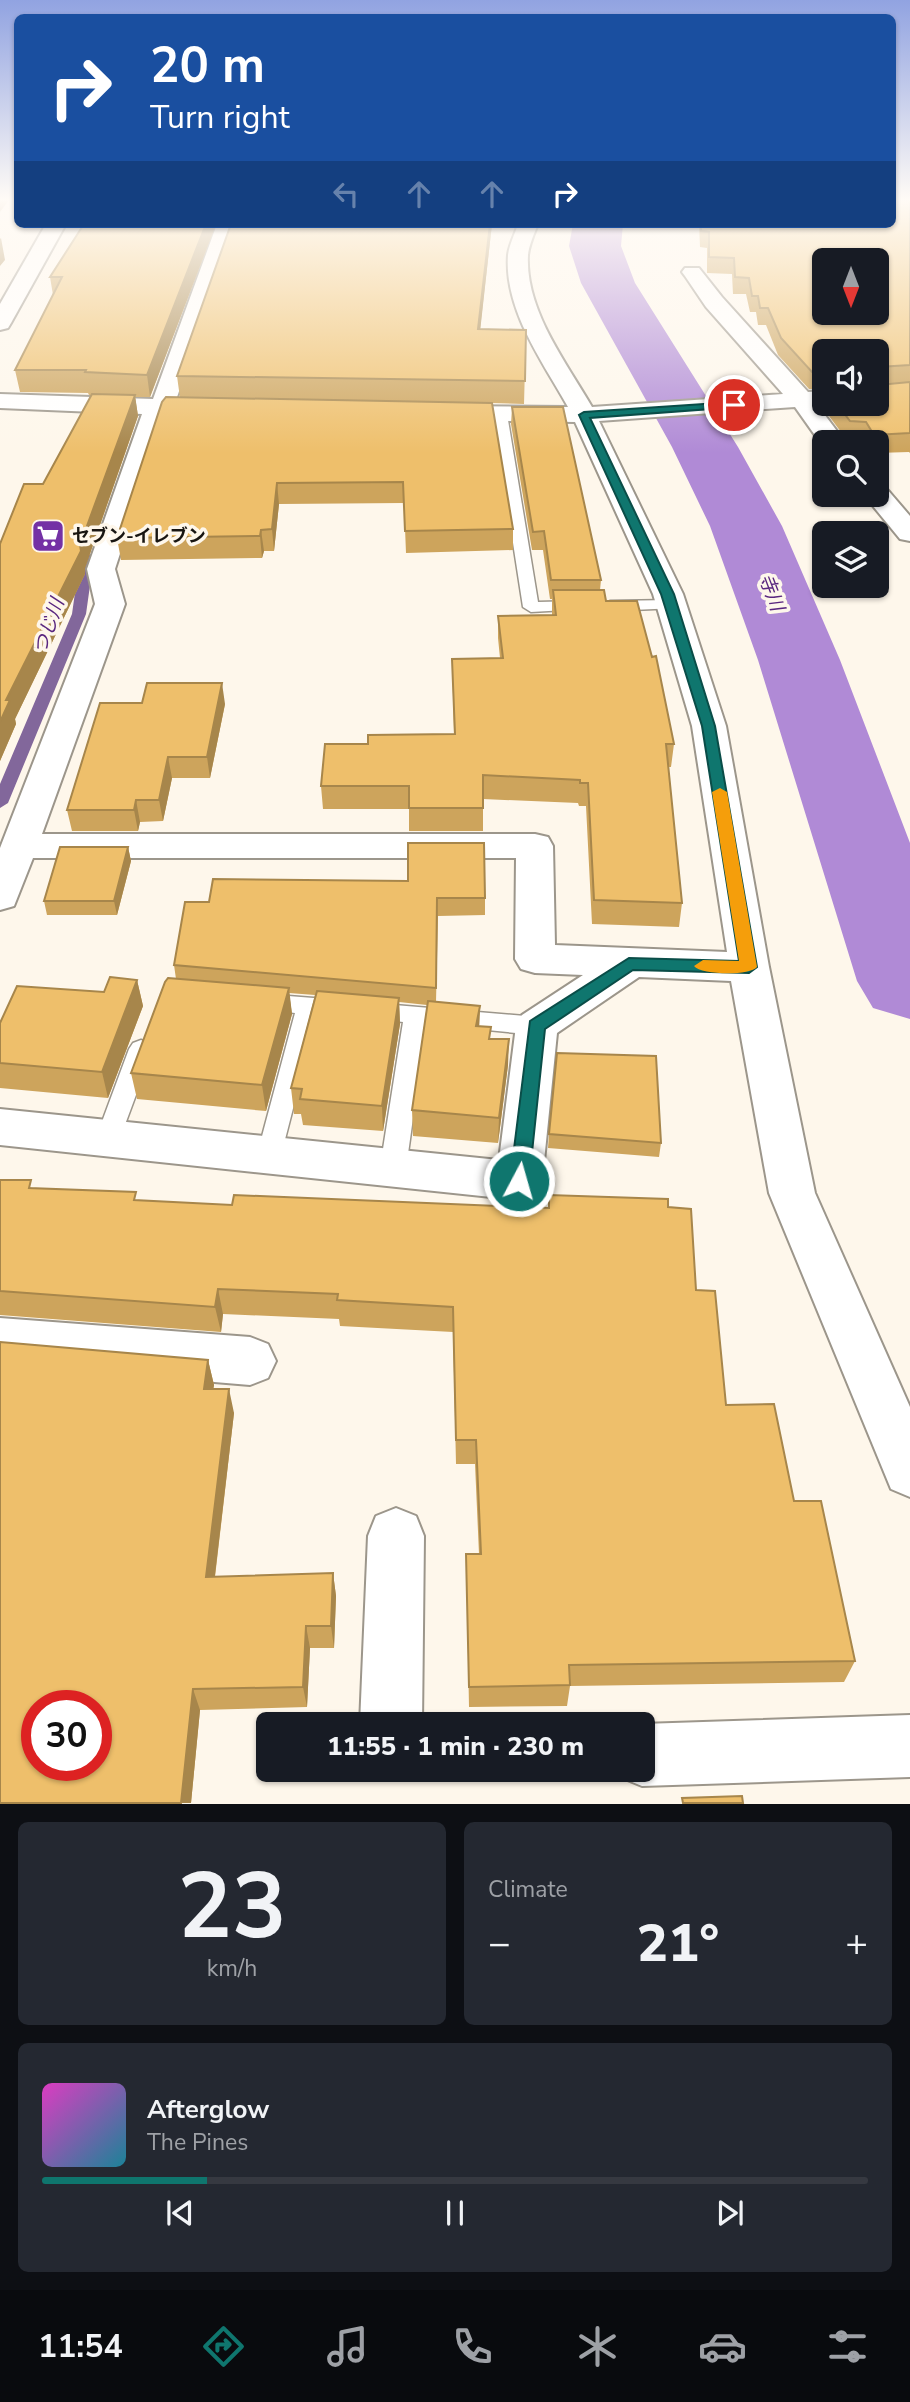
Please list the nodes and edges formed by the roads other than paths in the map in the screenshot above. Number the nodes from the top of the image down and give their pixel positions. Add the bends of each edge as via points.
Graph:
1 (22, 284) edge
2 (201, 284) edge
3 (521, 284) edge
4 (701, 284) edge
5 (0, 323) edge
6 (805, 400) edge
7 (0, 401) edge
8 (148, 408) junction
9 (242, 410) edge
10 (419, 412) edge
11 (500, 414) junction
12 (591, 415) junction
13 (825, 430) edge
14 (888, 507) edge
15 (910, 533) edge
16 (671, 605) junction
17 (20, 846) junction
18 (0, 897) edge
19 (629, 964) junction
20 (749, 967) junction
21 (241, 1000) edge
22 (308, 1006) junction
23 (416, 1014) junction
24 (537, 1026) junction
25 (148, 1029) edge
26 (0, 1127) edge
27 (108, 1138) junction
28 (269, 1155) junction
29 (393, 1168) junction
30 (0, 1341) edge
31 (250, 1361) dead end
32 (910, 1470) edge
33 (396, 1536) dead end
34 (391, 1712) edge
35 (910, 1746) edge
36 (655, 1755) edge

1 - 5 main road
2 - 8 main road
3 - 12 main road via 530,318
4 - 6 main road
6 - 12 main road
6 - 13 main road
7 - 8 main road
8 - 9 main road
8 - 17 main road via 151,419 101,569 110,604
10 - 11 main road
11 - 12 main road
11 - 16 lane via 531,607
12 - 16 main road
14 - 15 main road
16 - 20 main road via 709,726
17 - 18 main road
17 - 19 main road via 535,846 535,959
19 - 20 main road
19 - 24 main road
20 - 32 main road via 792,1193
21 - 22 lane
22 - 23 lane
22 - 28 lane
23 - 24 lane
23 - 29 lane
24 - 29 main road via 519,1181
25 - 27 lane
26 - 27 main road
27 - 28 main road
28 - 29 main road
30 - 31 main road
33 - 34 main road
35 - 36 main road

